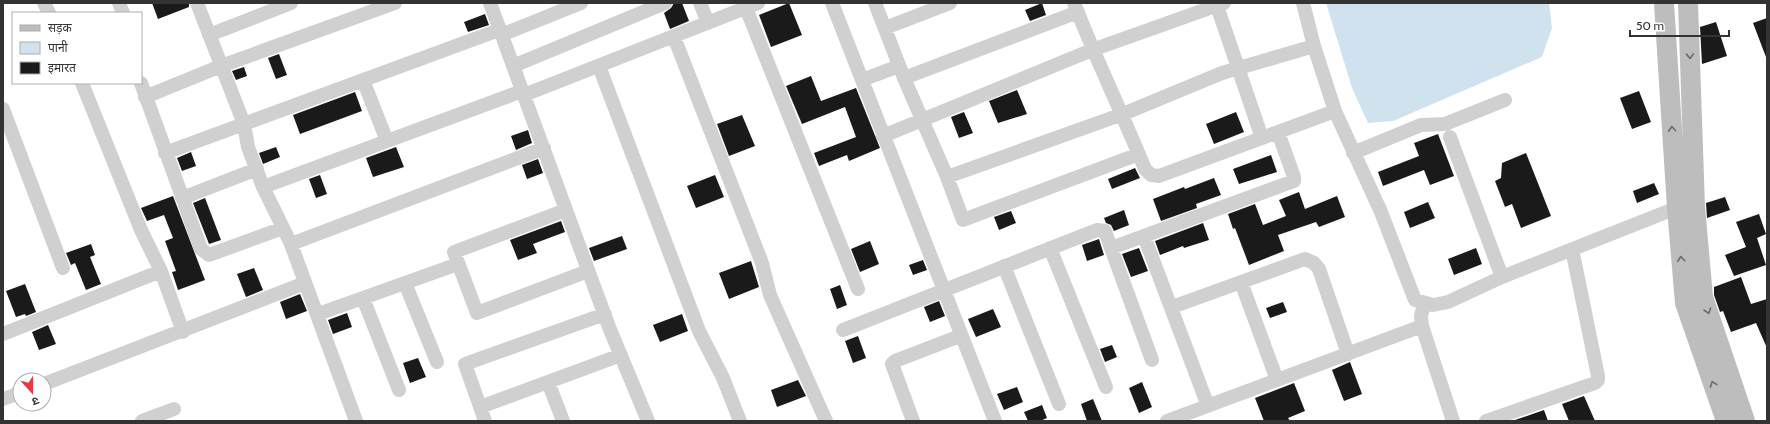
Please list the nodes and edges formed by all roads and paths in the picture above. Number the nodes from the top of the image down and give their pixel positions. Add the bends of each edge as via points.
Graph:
1 (44, 3) edge
2 (196, 3) edge
3 (291, 3) edge
4 (395, 3) edge
5 (490, 3) edge
6 (581, 3) edge
7 (665, 3) edge
8 (700, 3) edge
9 (832, 3) edge
10 (875, 3) edge
11 (950, 3) edge
12 (1303, 3) edge
13 (1664, 3) edge
14 (1688, 3) edge
15 (1220, 4) edge
16 (752, 5) edge
17 (1076, 7) edge
18 (48, 12) edge
19 (708, 23) junction
20 (885, 28) junction
21 (500, 32) junction
22 (209, 35) junction
23 (674, 37) junction
24 (1314, 46) junction
25 (1092, 50) junction
26 (221, 66) junction
27 (513, 66) junction
28 (600, 66) junction
29 (1238, 68) junction
30 (902, 72) junction
31 (363, 80) junction
32 (862, 80) junction
33 (82, 84) edge
34 (141, 84) edge
35 (523, 93) junction
36 (145, 97) junction
37 (1505, 100) dead end
38 (3, 109) edge
39 (1335, 111) junction
40 (1123, 114) junction
41 (922, 121) junction
42 (244, 124) junction
43 (1278, 132) junction
44 (883, 136) junction
45 (1262, 138) junction
46 (1450, 138) dead end
47 (387, 141) junction
48 (544, 148) junction
49 (165, 153) junction
50 (1353, 153) junction
51 (1139, 154) junction
52 (257, 169) junction
53 (947, 177) junction
54 (262, 187) junction
55 (182, 198) junction
56 (1686, 205) junction
57 (566, 210) junction
58 (283, 228) junction
59 (1144, 236) junction
60 (291, 244) junction
61 (1050, 248) junction
62 (1111, 248) junction
63 (1572, 250) junction
64 (458, 264) junction
65 (1004, 266) junction
66 (63, 268) dead end
67 (161, 271) junction
68 (588, 271) junction
69 (1502, 277) junction
70 (1241, 282) junction
71 (305, 283) junction
72 (405, 283) junction
73 (858, 289) dead end
74 (944, 290) junction
75 (363, 298) junction
76 (1424, 304) junction
77 (1172, 307) junction
78 (318, 314) junction
79 (604, 314) junction
80 (1422, 326) junction
81 (843, 330) dead end
82 (183, 332) junction
83 (3, 334) edge
84 (960, 336) junction
85 (1348, 354) junction
86 (621, 355) junction
87 (1152, 360) dead end
88 (437, 362) dead end
89 (1277, 380) junction
90 (52, 381) edge
91 (548, 382) junction
92 (1106, 387) dead end
93 (399, 390) dead end
94 (1059, 404) dead end
95 (1208, 406) junction
96 (480, 407) junction
97 (174, 409) dead end
98 (142, 421) edge
99 (356, 421) edge
100 (485, 421) edge
101 (563, 421) edge
102 (648, 421) edge
103 (740, 421) edge
104 (826, 421) edge
105 (913, 421) edge
106 (994, 421) edge
107 (1168, 421) edge
108 (1452, 421) edge
109 (1486, 421) edge
110 (1726, 421) edge
111 (1745, 421) edge

1 - 18 street
2 - 22 street
3 - 22 street
4 - 26 street
5 - 21 street
6 - 21 street
7 - 27 street
8 - 19 street
9 - 32 street
10 - 20 street
11 - 20 street
12 - 24 street
56 -> 13 street
14 -> 56 street
15 - 25 street
15 - 29 street
16 - 19 street
16 - 73 street
17 - 25 street
17 - 30 street
19 - 23 street
20 - 30 street
21 - 27 street
21 - 31 street
22 - 26 street
23 - 28 street
23 - 104 street via 762,263 770,295
24 - 29 street
24 - 39 street
25 - 40 street
25 - 41 street
26 - 36 street
26 - 42 street
27 - 35 street
28 - 35 street
28 - 103 street via 699,331 723,378
29 - 40 street
29 - 45 street
30 - 32 street
30 - 41 street
31 - 42 street
31 - 47 street
32 - 44 street
33 - 67 street via 141,230
34 - 36 street
35 - 47 street
35 - 48 street
36 - 49 street
37 - 50 street via 1445,124 1421,125
38 - 66 street
39 - 43 street
39 - 50 street
40 - 51 street
40 - 53 street
41 - 44 street
41 - 53 street
42 - 49 street
42 - 52 street via 248,148
43 - 45 street
43 - 59 street via 1294,181
44 - 74 street
45 - 51 street via 1159,176 1151,176
46 - 69 street
47 - 54 street
48 - 57 street
48 - 60 street
49 - 55 street
50 - 76 street via 1381,212 1411,292 1415,300
51 - 53 street via 963,220
52 - 54 street
52 - 55 street
54 - 58 street
55 - 58 street via 201,249 209,255
56 - 63 street
110 -> 56 street via 1685,303
56 -> 111 street via 1703,297
57 - 64 street via 454,252
57 - 68 street
58 - 60 street
59 - 62 street
59 - 77 street
60 - 71 street
61 - 62 street via 1102,229
61 - 65 street
61 - 92 street
62 - 87 street
63 - 69 street
63 - 109 street via 1598,380
64 - 68 street via 477,313
64 - 72 street
65 - 74 street
65 - 94 street
67 - 82 street
67 - 83 street
68 - 79 street
69 - 76 street via 1448,302
70 - 77 street
70 - 85 street via 1304,259 1314,262 1319,269
70 - 89 street
71 - 78 street
71 - 82 street
72 - 75 street
72 - 88 street
74 - 81 street
74 - 84 street
75 - 78 street
75 - 93 street
76 - 80 street
77 - 95 street
78 - 99 street
79 - 86 street
79 - 96 street via 465,364
80 - 85 street
80 - 108 street
82 - 90 street
84 - 105 street via 892,364
84 - 106 street
85 - 89 street
86 - 91 street
86 - 102 street
89 - 95 street
91 - 96 street
91 - 101 street
95 - 107 street
96 - 100 street
97 - 98 street

